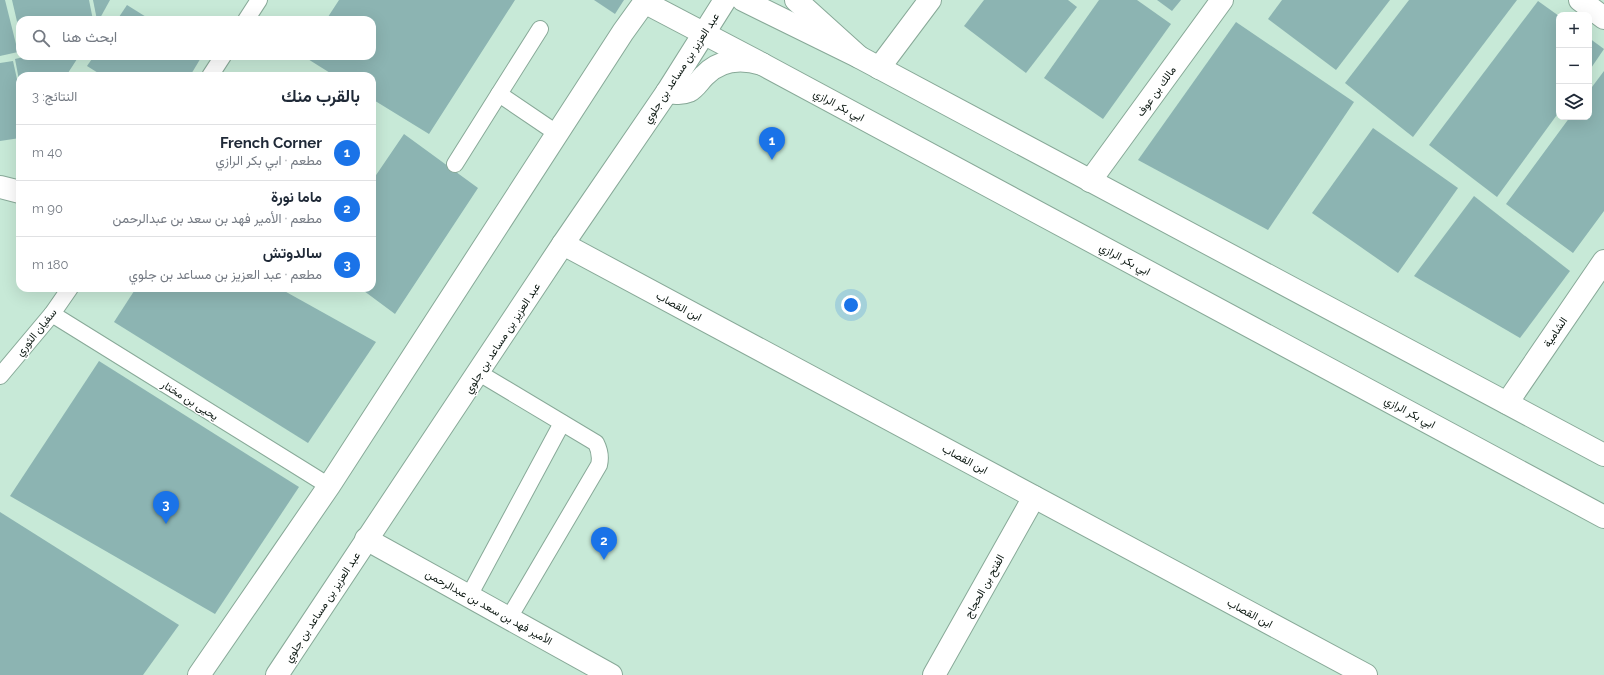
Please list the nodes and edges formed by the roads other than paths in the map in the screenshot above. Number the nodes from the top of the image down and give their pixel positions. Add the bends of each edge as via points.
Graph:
1 (259, 0) edge
2 (725, 0) edge
3 (743, 0) edge
4 (796, 0) edge
5 (930, 0) edge
6 (1222, 0) edge
7 (1580, 0) edge
8 (645, 1) edge
9 (249, 16) edge
10 (1604, 18) edge
11 (540, 29) dead end
12 (704, 32) junction
13 (859, 57) junction
14 (220, 60) edge
15 (762, 64) junction
16 (880, 68) junction
17 (213, 72) edge
18 (667, 92) junction
19 (498, 94) junction
20 (558, 134) junction
21 (455, 164) dead end
22 (1090, 181) junction
23 (0, 187) edge
24 (16, 191) edge
25 (564, 244) junction
26 (1604, 260) edge
27 (67, 292) edge
28 (52, 314) junction
29 (478, 373) junction
30 (0, 376) edge
31 (1507, 403) junction
32 (562, 423) junction
33 (1604, 455) edge
34 (330, 486) junction
35 (1034, 497) junction
36 (1604, 517) edge
37 (366, 539) junction
38 (469, 596) junction
39 (509, 618) junction
40 (199, 675) edge
41 (277, 675) edge
42 (612, 675) edge
43 (934, 675) edge
44 (1366, 675) edge

1 - 9 lane
2 - 12 street, عبد العزيز بن مساعد بن جلوي
3 - 13 street
4 - 13 street
5 - 16 street
6 - 22 street, مالك بن عوف
7 - 10 street
8 - 12 street, ابي بكر الرازي
8 - 20 street
11 - 19 lane
12 - 15 street, ابي بكر الرازي
12 - 18 street, عبد العزيز بن مساعد بن جلوي
13 - 16 street
14 - 17 lane
15 - 18 street via 749,60 735,60 721,64 709,71 689,91
15 - 36 street, ابي بكر الرازي
16 - 22 street
18 - 25 street, عبد العزيز بن مساعد بن جلوي
19 - 20 lane
19 - 21 lane
20 - 34 street
22 - 31 street
23 - 24 street
25 - 29 street, عبد العزيز بن مساعد بن جلوي
25 - 35 street, ابن القصاب
26 - 31 street, الشامية
27 - 28 lane, سفيان الثوري
28 - 30 lane, سفيان الثوري
28 - 34 lane, يحيى بن مختار
29 - 32 lane
29 - 37 street, عبد العزيز بن مساعد بن جلوي
31 - 33 street
32 - 38 lane
32 - 39 lane via 596,443 600,451 599,465
34 - 40 street
35 - 43 street, الفتح بن الحجاج
35 - 44 street, ابن القصاب
37 - 38 street, الأمير فهد بن سعد بن عبدالرحمن
37 - 41 street, عبد العزيز بن مساعد بن جلوي
38 - 39 street, الأمير فهد بن سعد بن عبدالرحمن
39 - 42 street, الأمير فهد بن سعد بن عبدالرحمن

